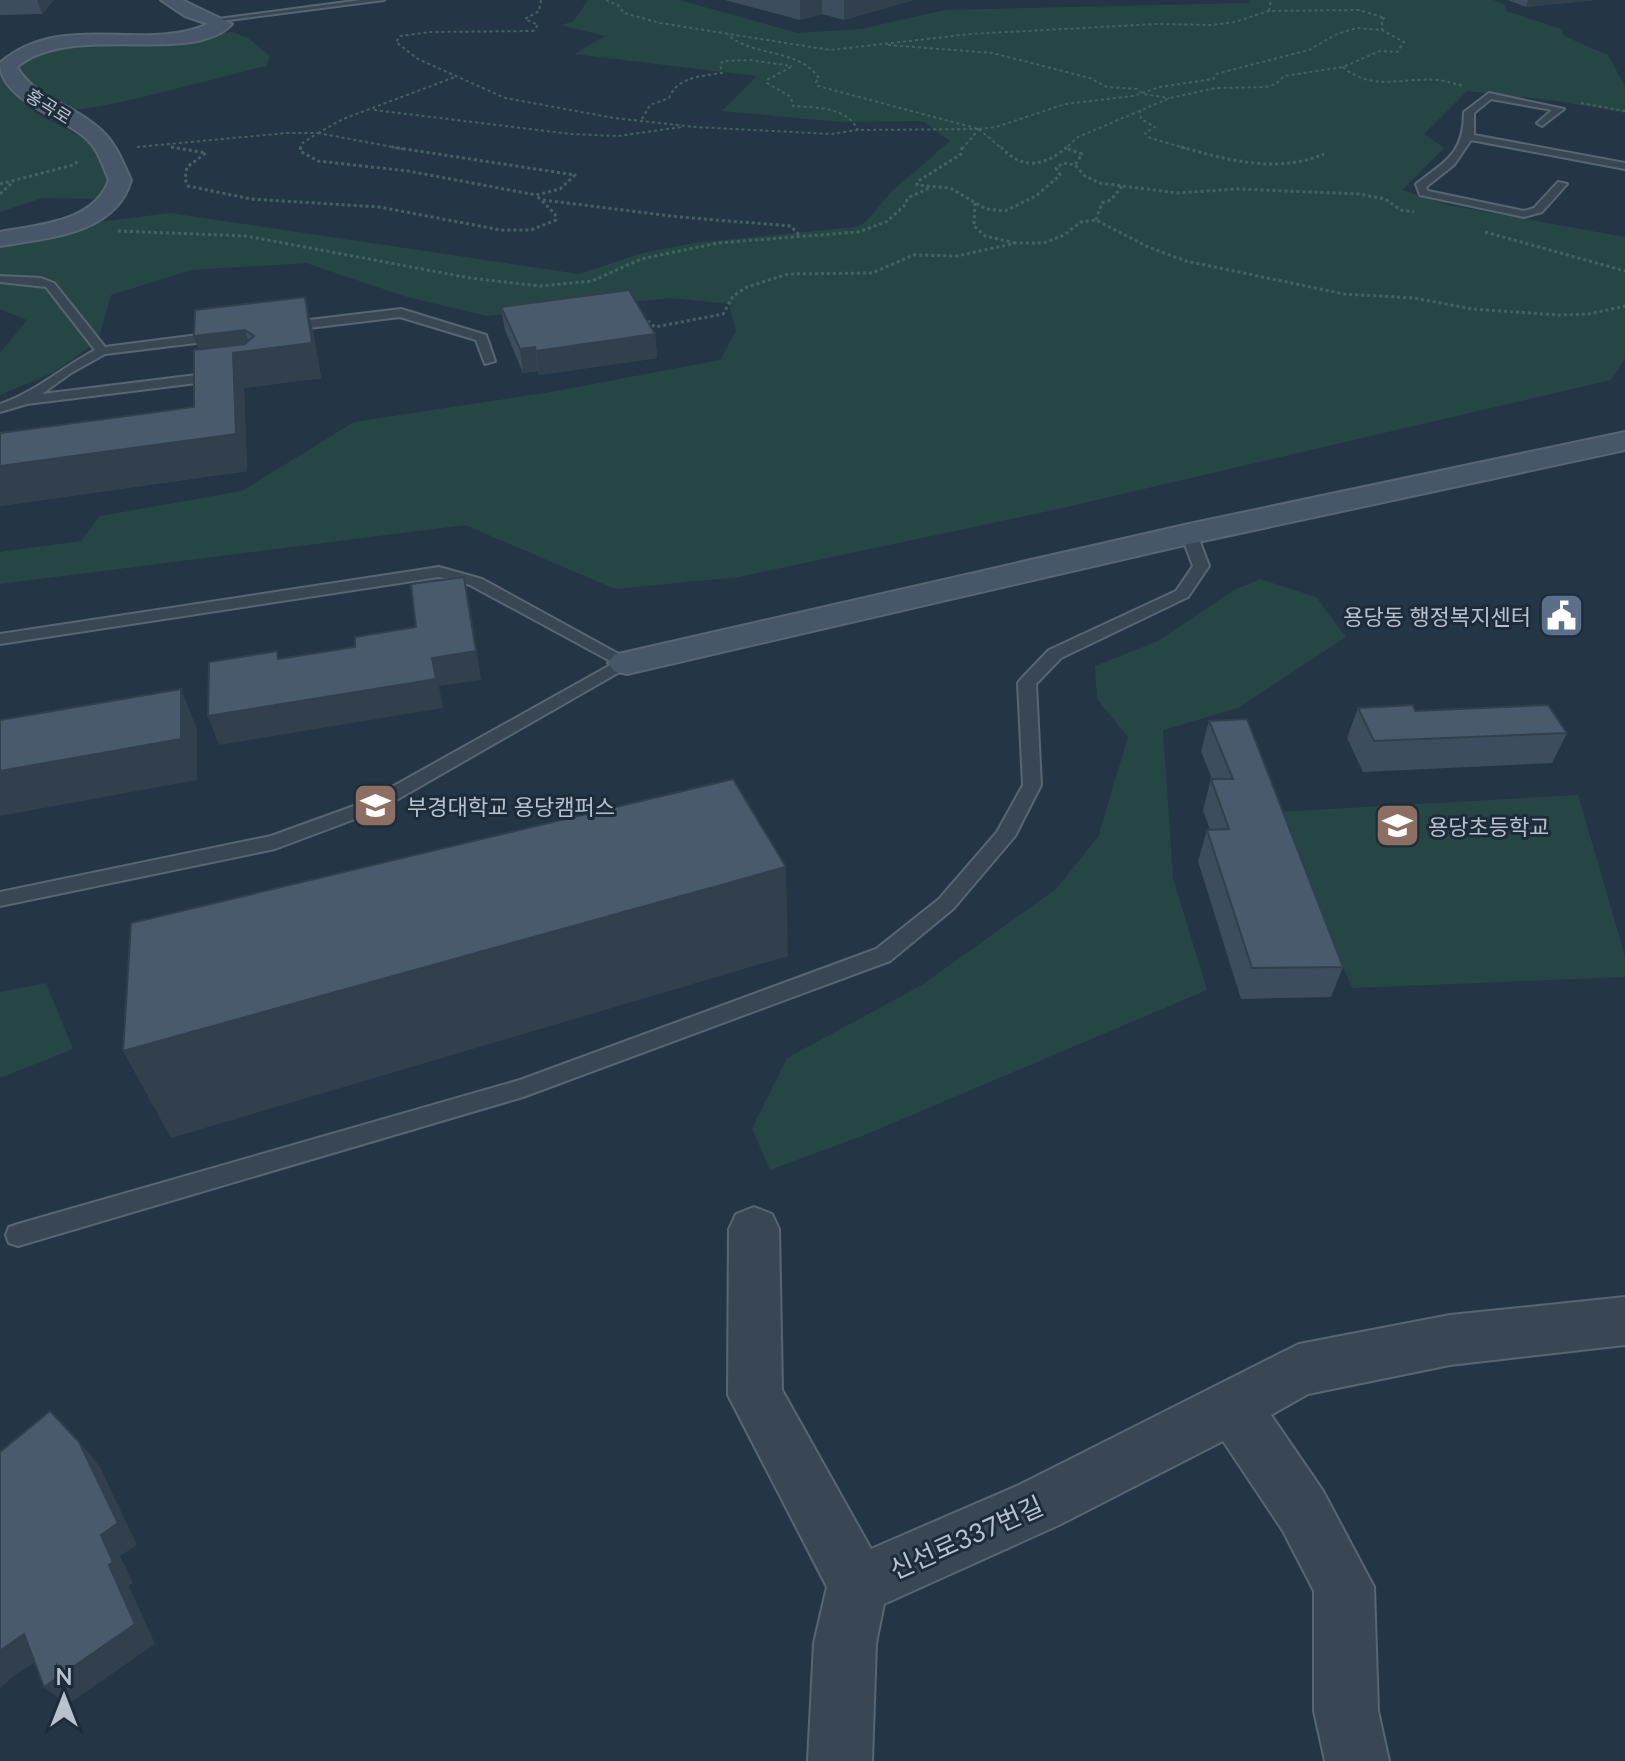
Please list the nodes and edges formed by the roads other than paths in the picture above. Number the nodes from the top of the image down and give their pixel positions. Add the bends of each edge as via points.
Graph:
1 (169, 0) edge
2 (380, 0) edge
3 (214, 20) junction
4 (1542, 123) dead end
5 (1469, 137) junction
6 (1625, 166) edge
7 (1562, 184) dead end
8 (0, 239) edge
9 (0, 279) edge
10 (275, 329) edge
11 (228, 335) edge
12 (102, 351) junction
13 (489, 361) dead end
14 (240, 374) dead end
15 (25, 400) junction
16 (0, 408) edge
17 (1625, 441) edge
18 (1189, 534) junction
19 (0, 639) edge
20 (627, 663) junction
21 (0, 899) edge
22 (754, 1229) dead end
23 (18, 1235) dead end
24 (1625, 1321) edge
25 (1233, 1407) junction
26 (858, 1584) junction
27 (840, 1761) edge
28 (1357, 1761) edge

1 - 3 street
2 - 3 lane
3 - 8 street, 홍곡로 via 223,24 199,33 62,43 25,50 12,59 7,66 26,95 91,132 106,148 120,180 114,200 74,223
4 - 5 lane via 1559,109 1489,96 1469,112
5 - 6 lane
5 - 7 lane via 1450,163 1420,186 1424,193 1524,214 1538,210
9 - 12 lane via 50,285
10 - 13 lane via 401,313 482,338
11 - 12 lane
12 - 15 lane
14 - 15 lane
15 - 16 lane
17 - 18 street
18 - 20 street
18 - 23 lane via 1201,566 1182,594 1055,654 1027,683 1032,785 1005,836 946,904 883,955 523,1088
19 - 20 lane via 439,572 476,582
20 - 21 lane via 385,799 275,842
22 - 26 street via 755,1395
24 - 25 street, 신선로337번길 via 1450,1340 1299,1370
25 - 26 street, 신선로337번길 via 1039,1505
25 - 28 street via 1303,1511 1344,1587 1346,1711
26 - 27 street via 845,1643

